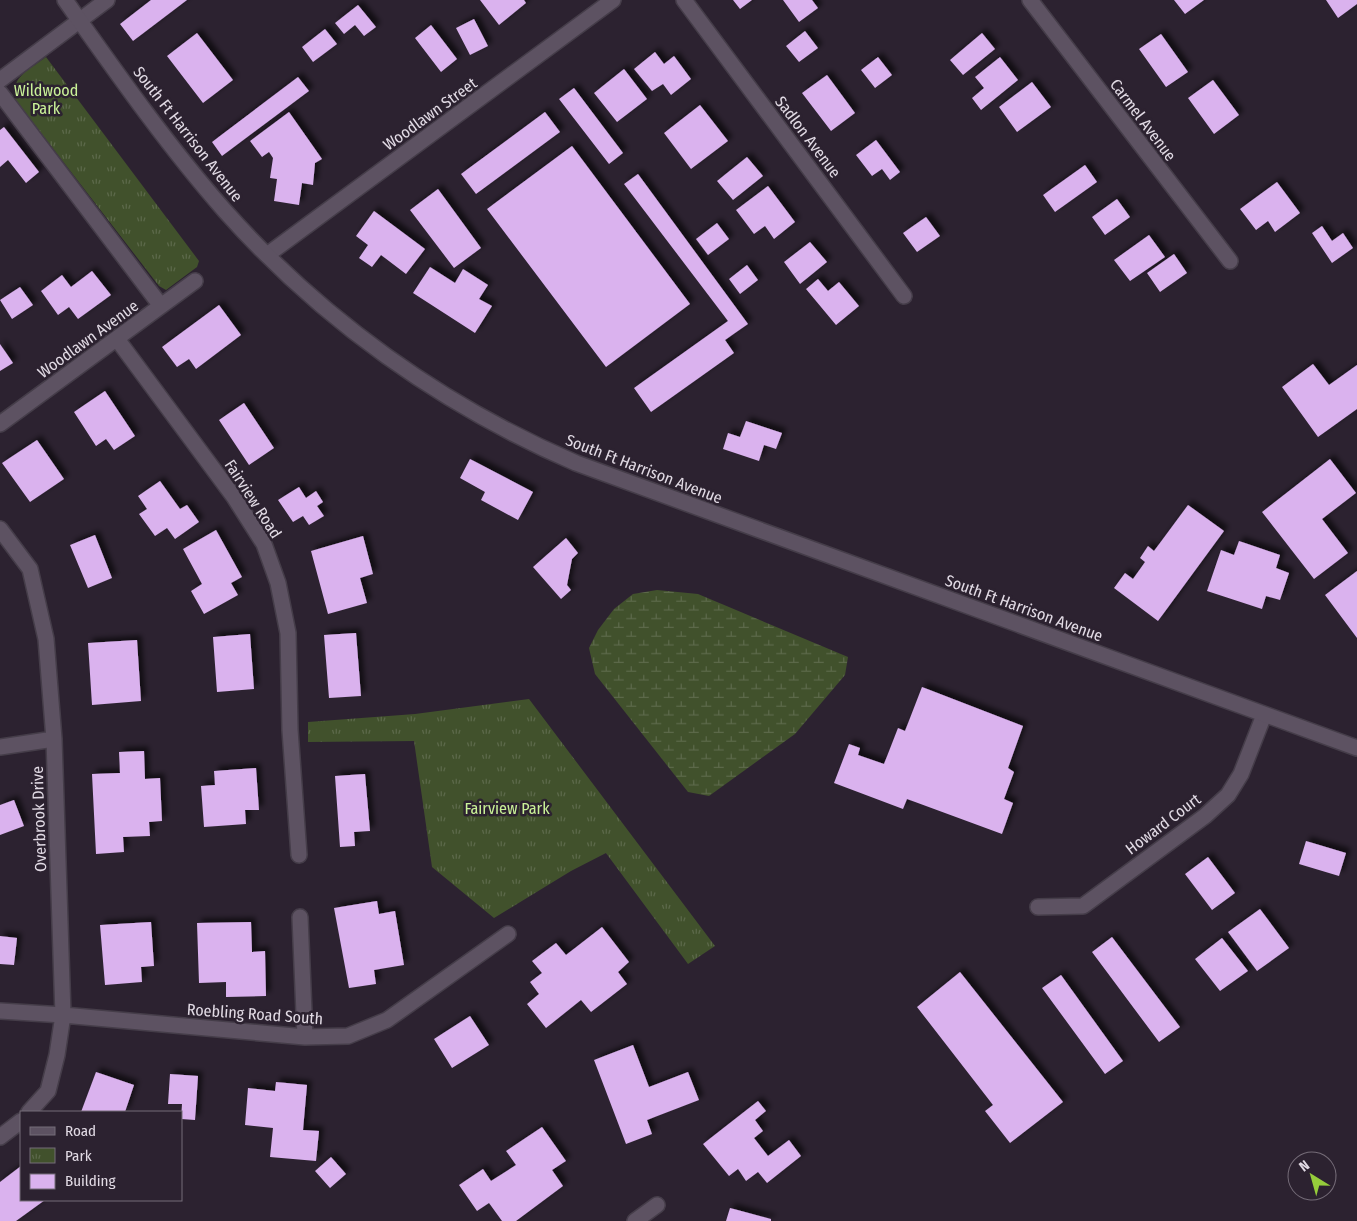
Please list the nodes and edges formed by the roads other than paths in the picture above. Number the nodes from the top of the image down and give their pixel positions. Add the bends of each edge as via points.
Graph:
1 (65, 0) edge
2 (107, 0) edge
3 (613, 0) edge
4 (684, 0) edge
5 (1030, 0) edge
6 (80, 20) junction
7 (0, 80) edge
8 (0, 93) edge
9 (267, 255) junction
10 (1230, 261) dead end
11 (195, 281) dead end
12 (904, 296) dead end
13 (161, 306) junction
14 (117, 339) junction
15 (0, 424) edge
16 (0, 529) edge
17 (1264, 715) junction
18 (54, 739) junction
19 (0, 747) edge
20 (1357, 748) edge
21 (299, 855) dead end
22 (1038, 907) dead end
23 (300, 917) dead end
24 (508, 934) dead end
25 (0, 1011) edge
26 (63, 1015) junction
27 (305, 1037) junction
28 (30, 1111) edge
29 (20, 1122) edge
30 (0, 1137) edge
31 (657, 1205) dead end
32 (636, 1221) edge

1 - 6 street, South Ft Harrison Avenue
2 - 6 street
3 - 9 street, Woodlawn Street
4 - 12 street, Sadlon Avenue
5 - 10 street, Carmel Avenue
6 - 7 street
6 - 9 street, South Ft Harrison Avenue via 183,162
8 - 13 street
9 - 17 street, South Ft Harrison Avenue via 329,310 424,384 525,441 653,492
11 - 13 street, Woodlawn Avenue
13 - 14 street, Woodlawn Avenue
14 - 15 street, Woodlawn Avenue
14 - 21 street, Fairview Road via 234,497 264,544 278,583 288,633 290,730
16 - 18 street, Overbrook Drive via 30,569 46,640
17 - 20 street, South Ft Harrison Avenue
17 - 22 street, Howard Court via 1241,774 1228,795 1205,816 1083,906
18 - 19 street
18 - 26 street, Overbrook Drive
23 - 27 street
24 - 27 street, Roebling Road South via 387,1020 348,1036
25 - 26 street, Roebling Road South
26 - 27 street, Roebling Road South
26 - 28 street, Overbrook Drive via 48,1091
29 - 30 street
31 - 32 street

